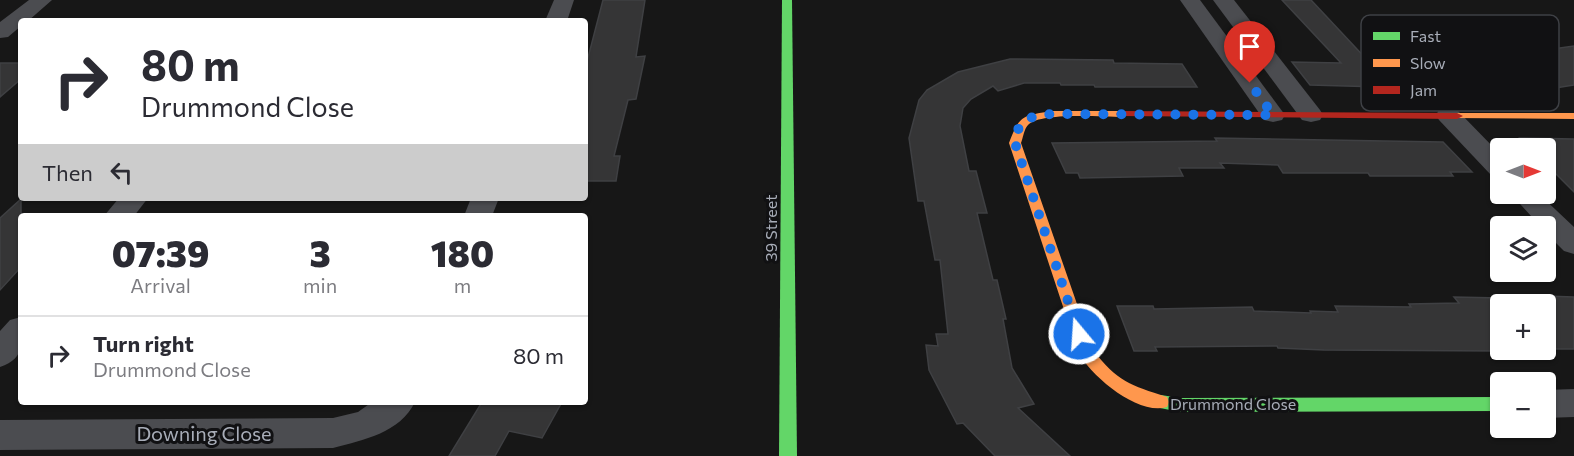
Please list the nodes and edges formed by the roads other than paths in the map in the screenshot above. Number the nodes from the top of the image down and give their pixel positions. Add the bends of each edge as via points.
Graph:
1 (42, 0) edge
2 (564, 0) edge
3 (787, 0) edge
4 (1190, 0) edge
5 (1223, 0) edge
6 (18, 18) edge
7 (18, 18) edge
8 (557, 18) edge
9 (0, 32) edge
10 (1273, 115) junction
11 (1311, 115) junction
12 (1448, 115) junction
13 (1574, 116) edge
14 (1490, 159) edge
15 (131, 201) edge
16 (1534, 204) edge
17 (121, 213) edge
18 (1574, 244) edge
19 (18, 333) edge
20 (0, 354) edge
21 (1490, 404) edge
22 (1556, 404) edge
23 (1574, 404) edge
24 (394, 405) edge
25 (0, 435) edge
26 (788, 456) edge

1 - 7 street
2 - 8 street
3 - 26 street, 39 Street
4 - 10 street
5 - 11 street
6 - 9 street
10 - 11 street
10 - 21 street, Drummond Close via 1052,114 1022,123 1015,143 1079,334 1095,368 1128,394 1180,405
11 - 12 street
12 - 13 street
12 - 14 street
15 - 17 street
16 - 18 street
19 - 20 street
22 - 23 street
24 - 25 street, Downing Close via 368,424 333,433

